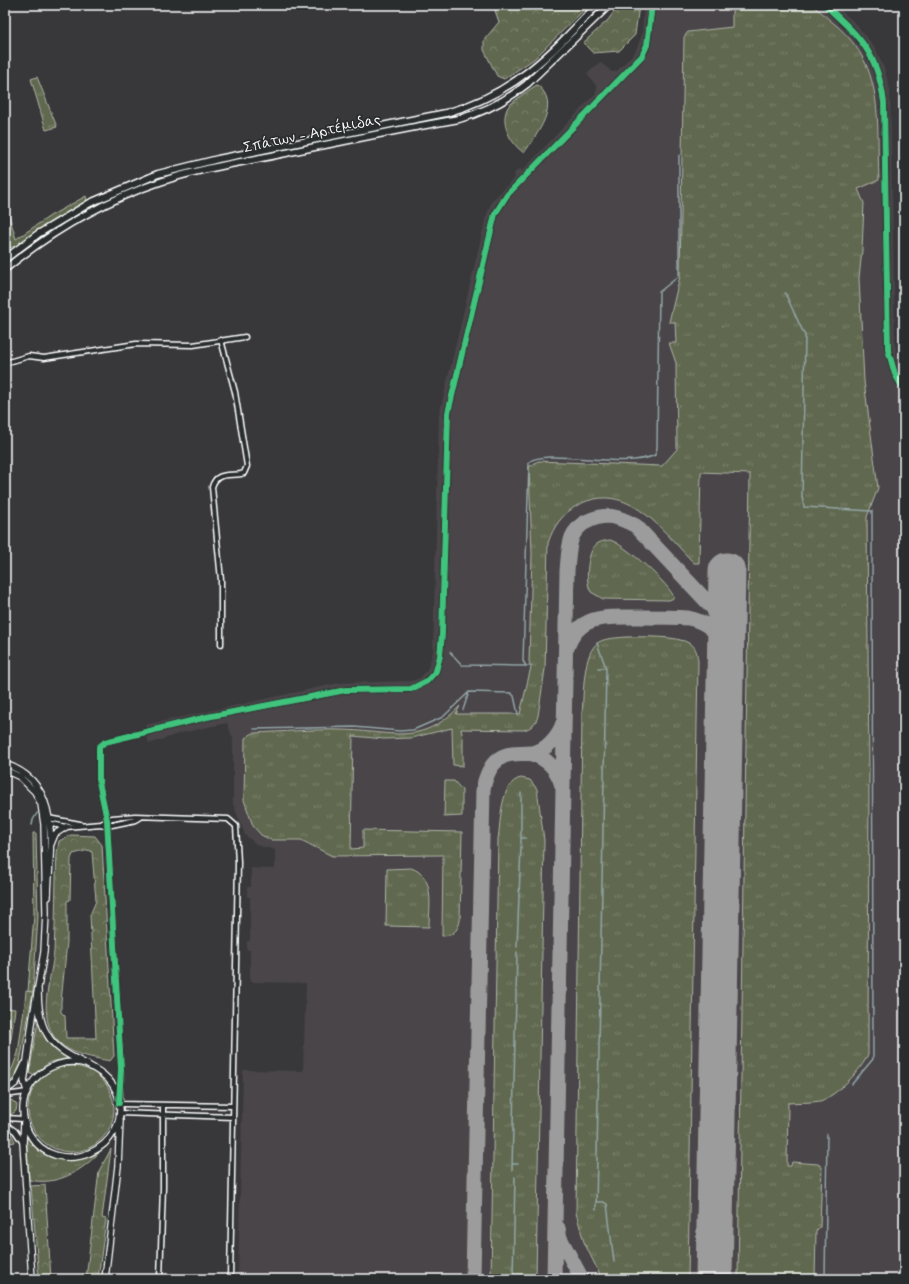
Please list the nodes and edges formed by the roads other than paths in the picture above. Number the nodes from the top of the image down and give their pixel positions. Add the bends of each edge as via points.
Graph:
1 (597, 5) edge
2 (609, 5) edge
3 (652, 5) edge
4 (825, 5) edge
5 (5, 259) edge
6 (5, 269) edge
7 (245, 337) dead end
8 (221, 340) junction
9 (5, 363) edge
10 (904, 390) edge
11 (221, 644) dead end
12 (5, 764) edge
13 (5, 770) edge
14 (141, 817) junction
15 (107, 820) junction
16 (46, 821) junction
17 (101, 824) junction
18 (85, 825) junction
19 (107, 826) junction
20 (66, 827) junction
21 (49, 848) junction
22 (46, 913) junction
23 (38, 990) junction
24 (27, 1062) junction
25 (87, 1064) junction
26 (5, 1091) edge
27 (27, 1091) junction
28 (5, 1095) edge
29 (119, 1104) junction
30 (163, 1106) junction
31 (233, 1106) junction
32 (119, 1114) junction
33 (163, 1116) junction
34 (233, 1117) junction
35 (5, 1118) edge
36 (24, 1119) junction
37 (5, 1124) edge
38 (23, 1143) junction
39 (32, 1279) edge
40 (105, 1279) edge
41 (160, 1279) edge
42 (230, 1279) edge

1 - 5 main road, Σπάτων - Αρτέμιδας via 523,76 497,94 470,106 158,174 90,203 38,234
2 - 6 main road, Σπάτων - Αρτέμιδας via 527,84 490,108 458,119 218,166 160,182 127,194 68,224
3 - 15 street via 647,45 642,56 507,195 495,214 448,413 442,634 436,671 427,681 411,689 346,690 207,717 105,742 98,747 99,782
4 - 10 street via 862,40 874,60 880,80 884,103 888,350 895,374
7 - 8 street
8 - 9 street via 193,345 136,344 44,358 28,356
8 - 11 street via 235,392 247,466 244,473 220,476 212,487 222,580
12 - 16 street via 21,771 32,780 45,800
13 - 16 street via 20,777 35,792
14 - 15 street
14 - 19 street
14 - 31 street via 228,819 236,826 238,862
15 - 17 street
15 - 19 street
16 - 18 street
16 - 20 street
16 - 21 street
16 - 22 street
17 - 18 street
17 - 19 street
18 - 20 street
19 - 29 street via 122,1069
20 - 21 street via 55,834
21 - 22 street
22 - 23 street via 44,952
23 - 24 street
23 - 25 street via 39,1012 47,1035 56,1045
24 - 26 street via 16,1083
24 - 27 street via 24,1081
25 - 27 street via 67,1062 51,1066 38,1075
25 - 29 street via 108,1078
27 - 28 street
27 - 36 street
29 - 30 street
29 - 32 street
30 - 31 street
30 - 33 street
31 - 34 street
32 - 33 street
32 - 36 street via 115,1128 105,1143 91,1153 74,1157 58,1155 42,1148 31,1135
32 - 40 street via 118,1166
33 - 34 street
33 - 41 street
34 - 42 street
35 - 36 street
36 - 38 street
37 - 38 street via 15,1131
38 - 39 street

